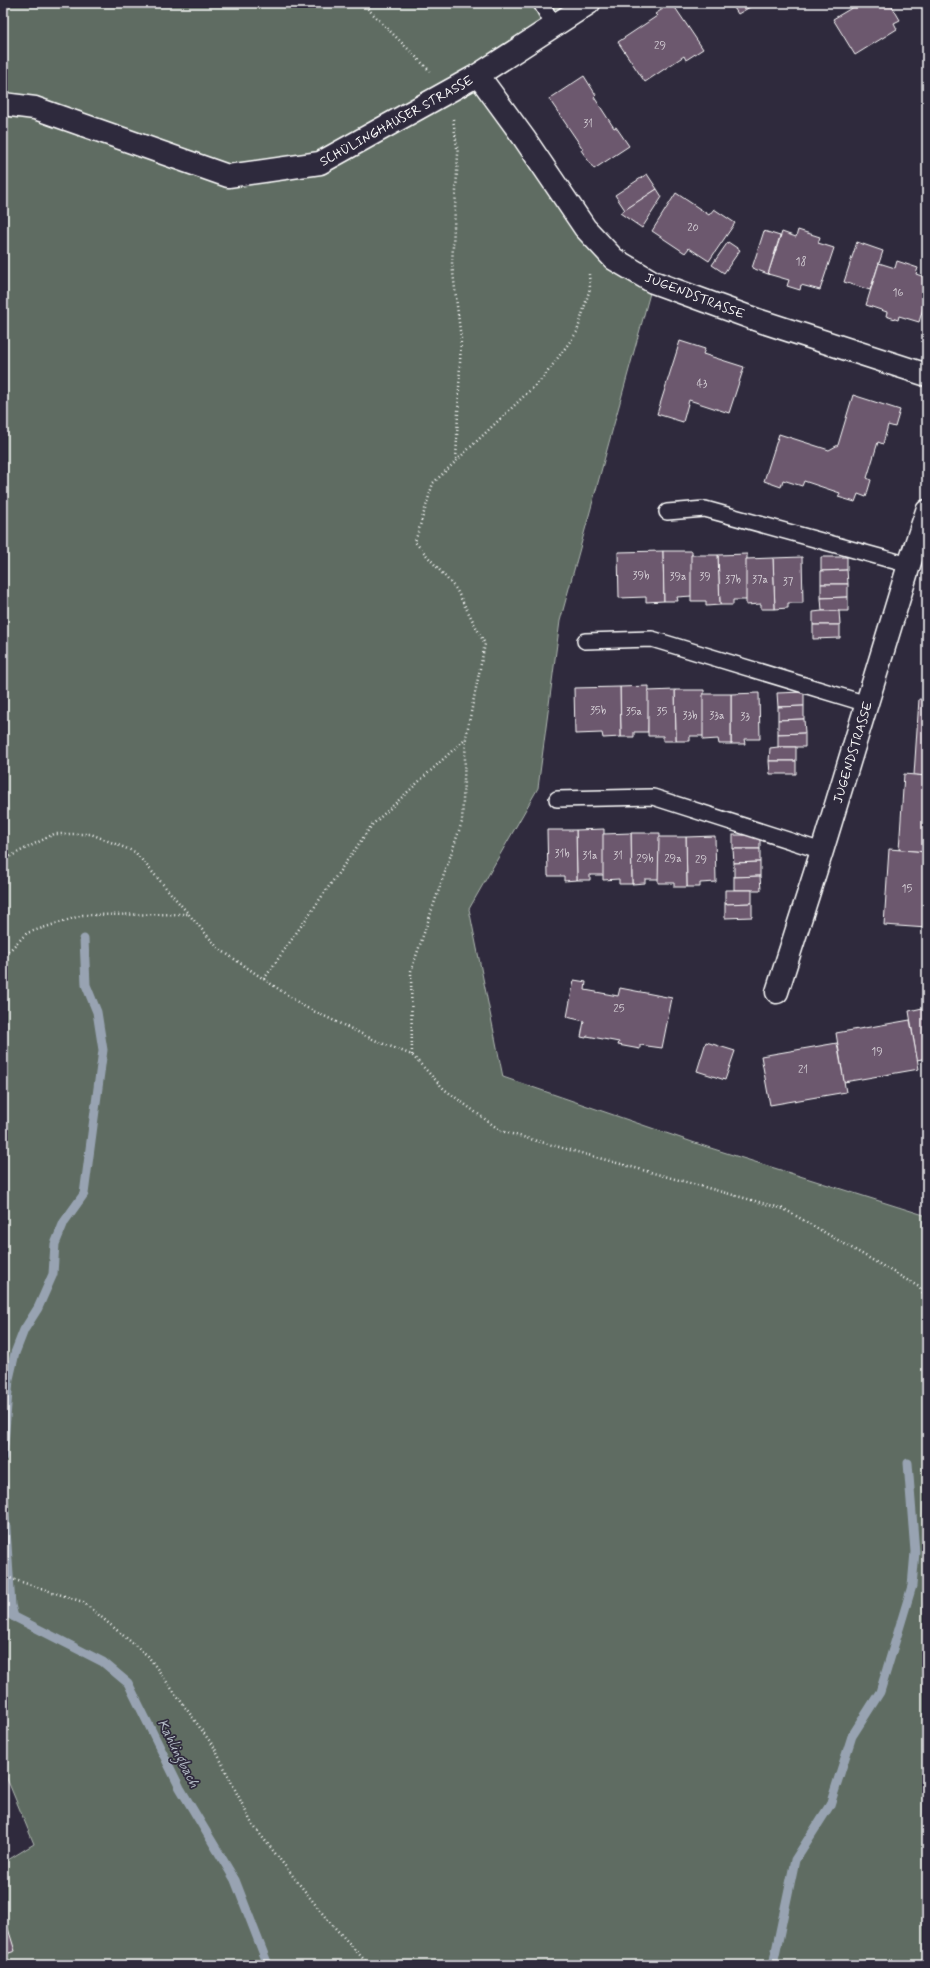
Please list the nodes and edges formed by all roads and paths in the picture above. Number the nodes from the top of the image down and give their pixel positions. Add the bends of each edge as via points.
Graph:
1 (362, 3) edge
2 (541, 3) edge
3 (589, 3) edge
4 (554, 26) junction
5 (478, 75) junction
6 (450, 91) junction
7 (3, 104) edge
8 (589, 273) dead end
9 (927, 375) edge
10 (456, 462) junction
11 (927, 511) edge
12 (667, 512) dead end
13 (909, 565) junction
14 (585, 641) dead end
15 (867, 704) junction
16 (466, 737) junction
17 (557, 799) dead end
18 (822, 852) junction
19 (3, 860) edge
20 (189, 914) junction
21 (3, 957) edge
22 (264, 979) junction
23 (777, 992) dead end
24 (412, 1055) junction
25 (927, 1298) edge
26 (3, 1576) edge
27 (369, 1965) edge

1 - 6 path
2 - 4 lane
3 - 4 street, SCHÜLINGHAUSER STRASSE
4 - 5 street, SCHÜLINGHAUSER STRASSE
5 - 6 street, SCHÜLINGHAUSER STRASSE
5 - 9 street, JUGENDSTRASSE via 585,228 614,259 653,282 760,321
6 - 7 street, SCHÜLINGHAUSER STRASSE via 320,163 228,176 36,108
6 - 10 path via 458,154 452,264 461,338
8 - 10 path via 590,288 577,332 543,378
10 - 16 path via 433,484 415,542 456,590 485,644
11 - 13 street, JUGENDSTRASSE
12 - 13 lane via 705,509
13 - 15 street, JUGENDSTRASSE
14 - 15 lane via 652,639
15 - 18 street, JUGENDSTRASSE
16 - 22 path via 372,825
16 - 24 path via 462,822 411,971
17 - 18 lane via 653,797
18 - 23 street, JUGENDSTRASSE
19 - 20 path via 54,834 91,834 135,852
20 - 21 path via 83,915 27,933
20 - 22 path via 218,948
22 - 24 path via 305,1007
24 - 25 path via 444,1090 501,1131 784,1210 919,1287
26 - 27 path via 83,1602 148,1656 214,1747 252,1824 326,1918

